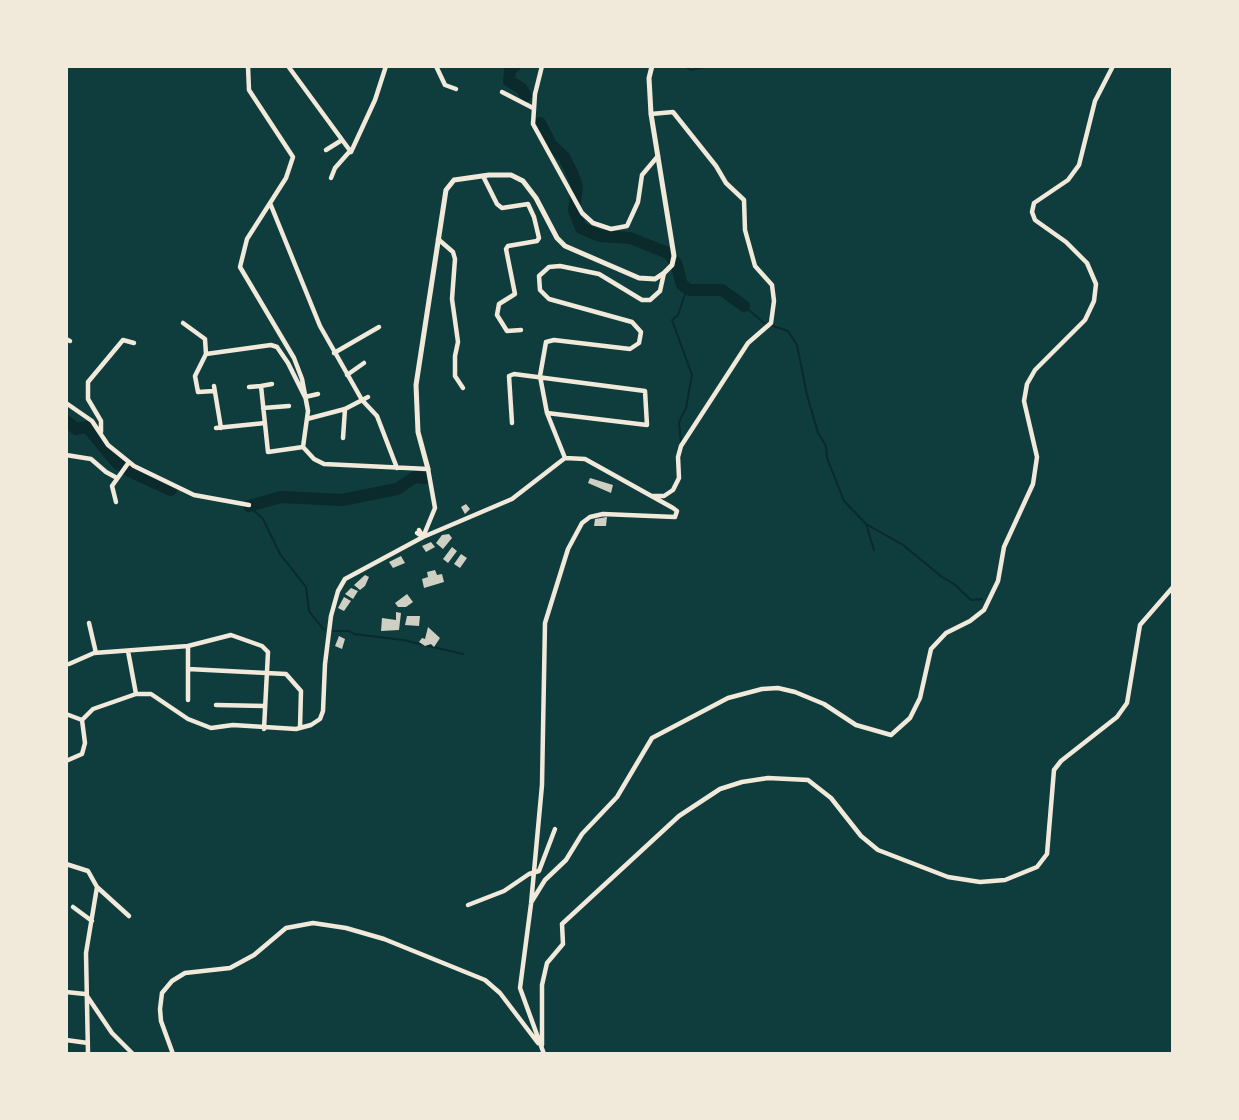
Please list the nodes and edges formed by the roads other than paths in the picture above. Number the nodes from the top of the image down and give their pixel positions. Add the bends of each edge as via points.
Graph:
1 (248, 66) edge
2 (288, 66) edge
3 (386, 66) edge
4 (436, 66) edge
5 (542, 66) edge
6 (652, 66) edge
7 (1113, 66) edge
8 (456, 89) dead end
9 (502, 92) dead end
10 (533, 108) junction
11 (651, 114) junction
12 (342, 140) junction
13 (326, 150) dead end
14 (350, 151) junction
15 (658, 156) junction
16 (483, 176) junction
17 (331, 178) dead end
18 (270, 203) junction
19 (438, 239) junction
20 (664, 273) junction
21 (183, 323) dead end
22 (379, 327) dead end
23 (521, 330) dead end
24 (134, 343) dead end
25 (334, 353) junction
26 (206, 354) junction
27 (364, 363) dead end
28 (347, 375) junction
29 (540, 376) junction
30 (272, 384) dead end
31 (261, 386) junction
32 (249, 387) dead end
33 (463, 388) dead end
34 (318, 394) dead end
35 (305, 397) junction
36 (368, 397) dead end
37 (362, 400) junction
38 (66, 403) edge
39 (263, 408) junction
40 (285, 408) dead end
41 (345, 409) junction
42 (546, 413) junction
43 (307, 418) junction
44 (264, 423) junction
45 (512, 423) dead end
46 (101, 432) junction
47 (343, 438) dead end
48 (303, 447) junction
49 (66, 454) edge
50 (565, 458) junction
51 (129, 462) junction
52 (397, 468) junction
53 (428, 469) junction
54 (117, 478) junction
55 (650, 496) junction
56 (116, 502) dead end
57 (249, 505) dead end
58 (418, 532) dead end
59 (423, 537) junction
60 (1173, 587) edge
61 (89, 623) dead end
62 (188, 646) junction
63 (128, 651) junction
64 (96, 653) junction
65 (69, 664) dead end
66 (188, 669) junction
67 (267, 672) junction
68 (136, 694) junction
69 (188, 700) dead end
70 (216, 705) dead end
71 (265, 706) junction
72 (66, 714) edge
73 (82, 720) junction
74 (300, 728) junction
75 (264, 729) junction
76 (66, 761) edge
77 (555, 829) dead end
78 (66, 864) edge
79 (533, 874) junction
80 (97, 887) junction
81 (531, 904) junction
82 (468, 905) dead end
83 (73, 908) dead end
84 (129, 916) dead end
85 (92, 921) junction
86 (66, 992) edge
87 (85, 992) junction
88 (66, 1040) edge
89 (88, 1043) junction
90 (542, 1048) junction
91 (88, 1054) edge
92 (133, 1054) edge
93 (173, 1054) edge
94 (544, 1054) edge

1 - 18 street via 249,90 293,157 286,178
2 - 12 street
3 - 14 street via 367,120
4 - 8 street via 445,85
5 - 10 street
6 - 11 street via 648,78
7 - 81 street via 1095,101 1079,165 1068,180 1034,203 1032,212 1035,220 1087,263 1096,284 1094,300 1085,320 1035,370 1027,384 1026,414 1038,457 1033,484 1004,547 998,581 984,610 937,640 910,718 891,735 856,725 813,699 778,688 728,698 652,738 617,797 545,880
9 - 10 street
10 - 15 street via 533,124 582,213 593,223 611,229 627,226 638,202 642,175
11 - 15 street
11 - 55 street via 673,112 726,183 744,200 745,230 755,266 772,285 774,301 771,323 748,343 681,446 679,478 673,490 664,496
12 - 13 street
12 - 14 street
14 - 17 street
15 - 20 street via 674,256
16 - 19 street via 454,180 449,186
16 - 20 street via 511,175 523,181 565,246 639,278 655,279
16 - 23 street via 497,204 502,208 528,204 534,217 537,241 506,249 515,294 499,304 497,315 507,331
18 - 25 street
18 - 35 street via 248,239 240,267 294,358
19 - 33 street via 453,252 455,259 455,376
19 - 53 street via 416,385 418,432
20 - 29 street via 660,291 650,300 642,300 599,274 549,267 537,284 549,299 632,322 641,336 636,347 630,349 546,342
21 - 26 street via 205,339
22 - 25 street
24 - 46 street via 123,340 88,382 88,399 101,421
25 - 28 street
26 - 35 street via 277,347
26 - 44 street via 196,371 198,392 214,388 217,392 218,428
27 - 28 street
28 - 37 street
29 - 42 street
29 - 42 street via 645,391 647,425
29 - 45 street via 509,376
30 - 31 street
31 - 32 street
31 - 39 street
34 - 35 street
35 - 43 street
36 - 37 street
37 - 41 street
37 - 52 street via 377,416
38 - 46 street
39 - 40 street
39 - 44 street
41 - 43 street
41 - 47 street
42 - 50 street
43 - 48 street
44 - 48 street via 268,452
46 - 51 street via 108,445
48 - 52 street via 324,464
49 - 54 street via 91,459
50 - 55 street via 585,459
50 - 59 street via 512,499
51 - 54 street
51 - 57 street via 194,495
52 - 53 street
53 - 59 street via 435,508
54 - 56 street via 112,486
55 - 79 street via 673,508 677,515 669,518 603,514 590,517 575,532 545,623 543,760
58 - 59 street
59 - 74 street via 344,577 331,616 323,711 320,719
60 - 90 street via 1140,625 1127,703 1117,717 1054,770 1047,854 1036,867 1005,880 980,882 948,877 878,850 861,836 820,787 808,780 768,778 720,789 679,816 562,924 562,944 547,963 542,985
61 - 64 street
62 - 63 street
62 - 66 street
62 - 67 street via 231,635 268,652
63 - 64 street
63 - 68 street
64 - 65 street
66 - 67 street
66 - 69 street
67 - 71 street
67 - 74 street via 285,674 301,691
68 - 73 street via 93,709
68 - 75 street via 151,694 188,719 212,728 233,725
70 - 71 street
71 - 75 street
72 - 73 street
73 - 76 street via 82,754
74 - 75 street
77 - 79 street via 539,871
78 - 80 street via 88,871
79 - 81 street
79 - 82 street
80 - 84 street
80 - 85 street
81 - 90 street via 520,988
83 - 85 street
85 - 87 street
86 - 87 street
87 - 89 street
87 - 92 street via 95,1010
88 - 89 street
89 - 91 street
90 - 93 street via 500,993 485,980 384,939 313,923 286,928 230,969 185,973 172,981 162,993 160,1009
90 - 94 street

